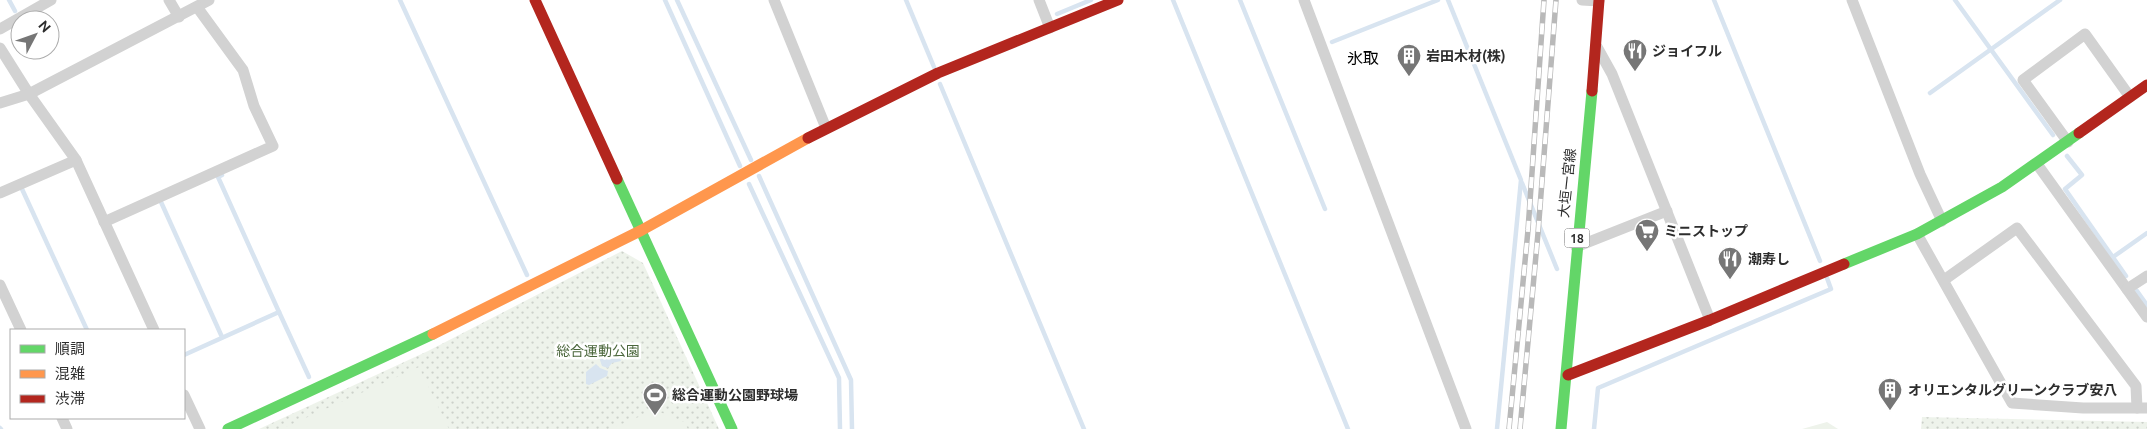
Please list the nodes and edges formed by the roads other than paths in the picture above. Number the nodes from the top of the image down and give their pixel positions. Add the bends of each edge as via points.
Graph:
1 (51, 0) edge
2 (169, 0) edge
3 (209, 0) edge
4 (535, 0) edge
5 (774, 0) edge
6 (1040, 0) edge
7 (1118, 0) edge
8 (1304, 0) edge
9 (1582, 0) edge
10 (1599, 0) edge
11 (1852, 0) edge
12 (197, 7) junction
13 (179, 17) junction
14 (1050, 28) junction
15 (0, 29) edge
16 (1597, 46) junction
17 (0, 48) edge
18 (2147, 85) edge
19 (29, 94) junction
20 (2130, 97) junction
21 (0, 103) edge
22 (826, 128) junction
23 (2068, 142) junction
24 (76, 160) junction
25 (2037, 164) junction
26 (0, 194) edge
27 (1667, 211) junction
28 (1942, 221) junction
29 (104, 222) junction
30 (642, 230) junction
31 (1917, 234) junction
32 (1576, 247) junction
33 (2147, 276) edge
34 (1944, 280) junction
35 (0, 285) edge
36 (2127, 289) junction
37 (2147, 317) edge
38 (1710, 320) junction
39 (21, 329) edge
40 (154, 329) edge
41 (1568, 375) junction
42 (185, 396) edge
43 (2142, 408) edge
44 (200, 429) edge
45 (228, 429) edge
46 (732, 429) edge
47 (1466, 429) edge
48 (1561, 429) edge

1 - 15 street
2 - 13 street
3 - 12 street
4 - 30 street
5 - 22 street
6 - 14 street
7 - 14 street
8 - 47 street
9 - 10 street
10 - 16 street, 大垣一宮線 / 18
11 - 28 street via 1920,174
12 - 13 street
12 - 29 street via 243,70 254,106 274,146
13 - 19 street
14 - 22 street via 938,73
16 - 27 street via 1612,74
16 - 32 street, 大垣一宮線 / 18
17 - 19 street
18 - 20 street
19 - 21 street
19 - 24 street
20 - 23 street
20 - 23 street via 2085,34 2023,80
22 - 30 street
23 - 25 street
24 - 26 street
24 - 29 street
25 - 28 street
25 - 36 street
27 - 32 street
27 - 38 street
28 - 31 street
29 - 40 street
30 - 45 street via 423,339
30 - 46 street
31 - 34 street
31 - 38 street
32 - 41 street, 大垣一宮線 / 18
33 - 36 street
34 - 43 street via 2012,403
34 - 43 street via 2017,228 2136,386
35 - 39 street
36 - 37 street
38 - 41 street
41 - 48 street, 大垣一宮線 / 18
42 - 44 street

